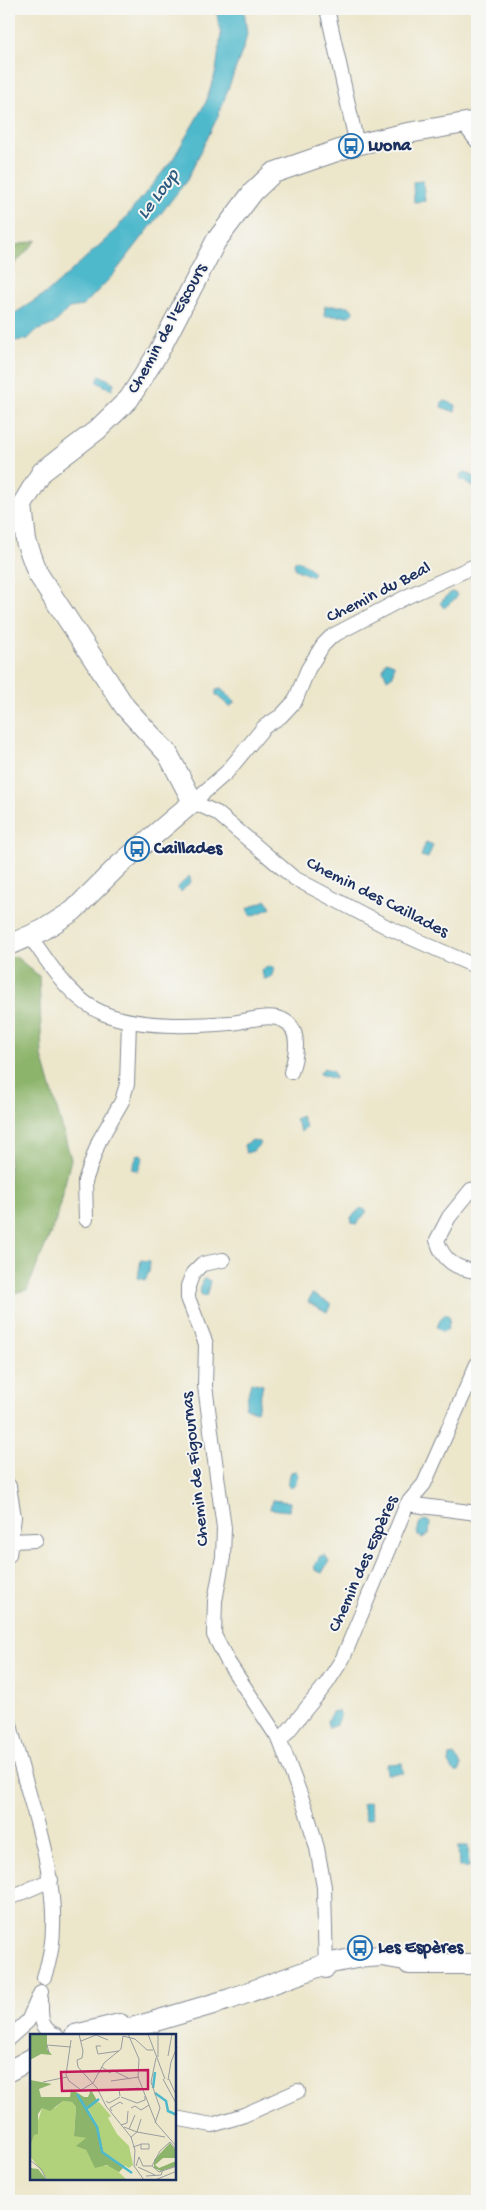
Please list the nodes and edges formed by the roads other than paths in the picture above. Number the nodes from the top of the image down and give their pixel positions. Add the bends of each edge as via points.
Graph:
1 (327, 9) edge
2 (470, 122) edge
3 (477, 141) edge
4 (357, 145) junction
5 (477, 565) edge
6 (188, 792) junction
7 (29, 935) junction
8 (9, 945) edge
9 (477, 967) edge
10 (129, 1020) junction
11 (291, 1072) dead end
12 (477, 1189) edge
13 (86, 1219) dead end
14 (223, 1260) dead end
15 (477, 1271) edge
16 (477, 1364) edge
17 (9, 1486) edge
18 (407, 1504) junction
19 (477, 1513) edge
20 (36, 1540) dead end
21 (10, 1548) edge
22 (9, 1720) edge
23 (280, 1741) junction
24 (51, 1880) junction
25 (9, 1898) edge
26 (477, 1964) edge
27 (326, 1969) junction
28 (44, 1978) dead end
29 (104, 2033) edge
30 (54, 2034) edge
31 (90, 2034) edge
32 (9, 2038) edge
33 (30, 2048) edge
34 (9, 2059) edge
35 (30, 2060) edge
36 (9, 2071) edge
37 (298, 2091) dead end
38 (176, 2118) edge

1 - 4 street
2 - 3 street
2 - 4 street, Chemin de l'Escours
4 - 6 street, Chemin de l'Escours via 274,173 253,192 216,241 158,353 129,399 97,430 42,472 22,505 26,541 38,574 124,707 168,754
5 - 6 street, Chemin du Beal via 332,636 308,669 295,701 264,727 227,772
6 - 7 street via 72,911
6 - 9 street, Chemin des Caillades via 294,878 389,928
7 - 8 street
7 - 10 street via 67,989 104,1014
10 - 11 street via 188,1026 268,1018 284,1020 295,1037 297,1053
10 - 13 street via 127,1084 122,1100 99,1141 85,1181
12 - 15 street via 471,1190 449,1217 437,1240 441,1253 461,1270
14 - 23 street, Chemin de Figournas via 202,1264 193,1273 188,1286 188,1298 206,1344 206,1386 224,1528 214,1635
16 - 18 street, Chemin des Espères via 424,1484
17 - 21 street via 14,1517
18 - 19 street
18 - 23 street, Chemin des Espères via 343,1658
20 - 21 street
22 - 24 street
23 - 27 street, Chemin de Figournas via 317,1848 324,1887
24 - 25 street
24 - 28 street via 54,1925 52,1951
26 - 27 street via 422,1963
27 - 29 street
29 - 31 street
30 - 32 street via 41,2021 41,1992 28,2021
33 - 34 street
35 - 36 street
37 - 38 street via 212,2125

